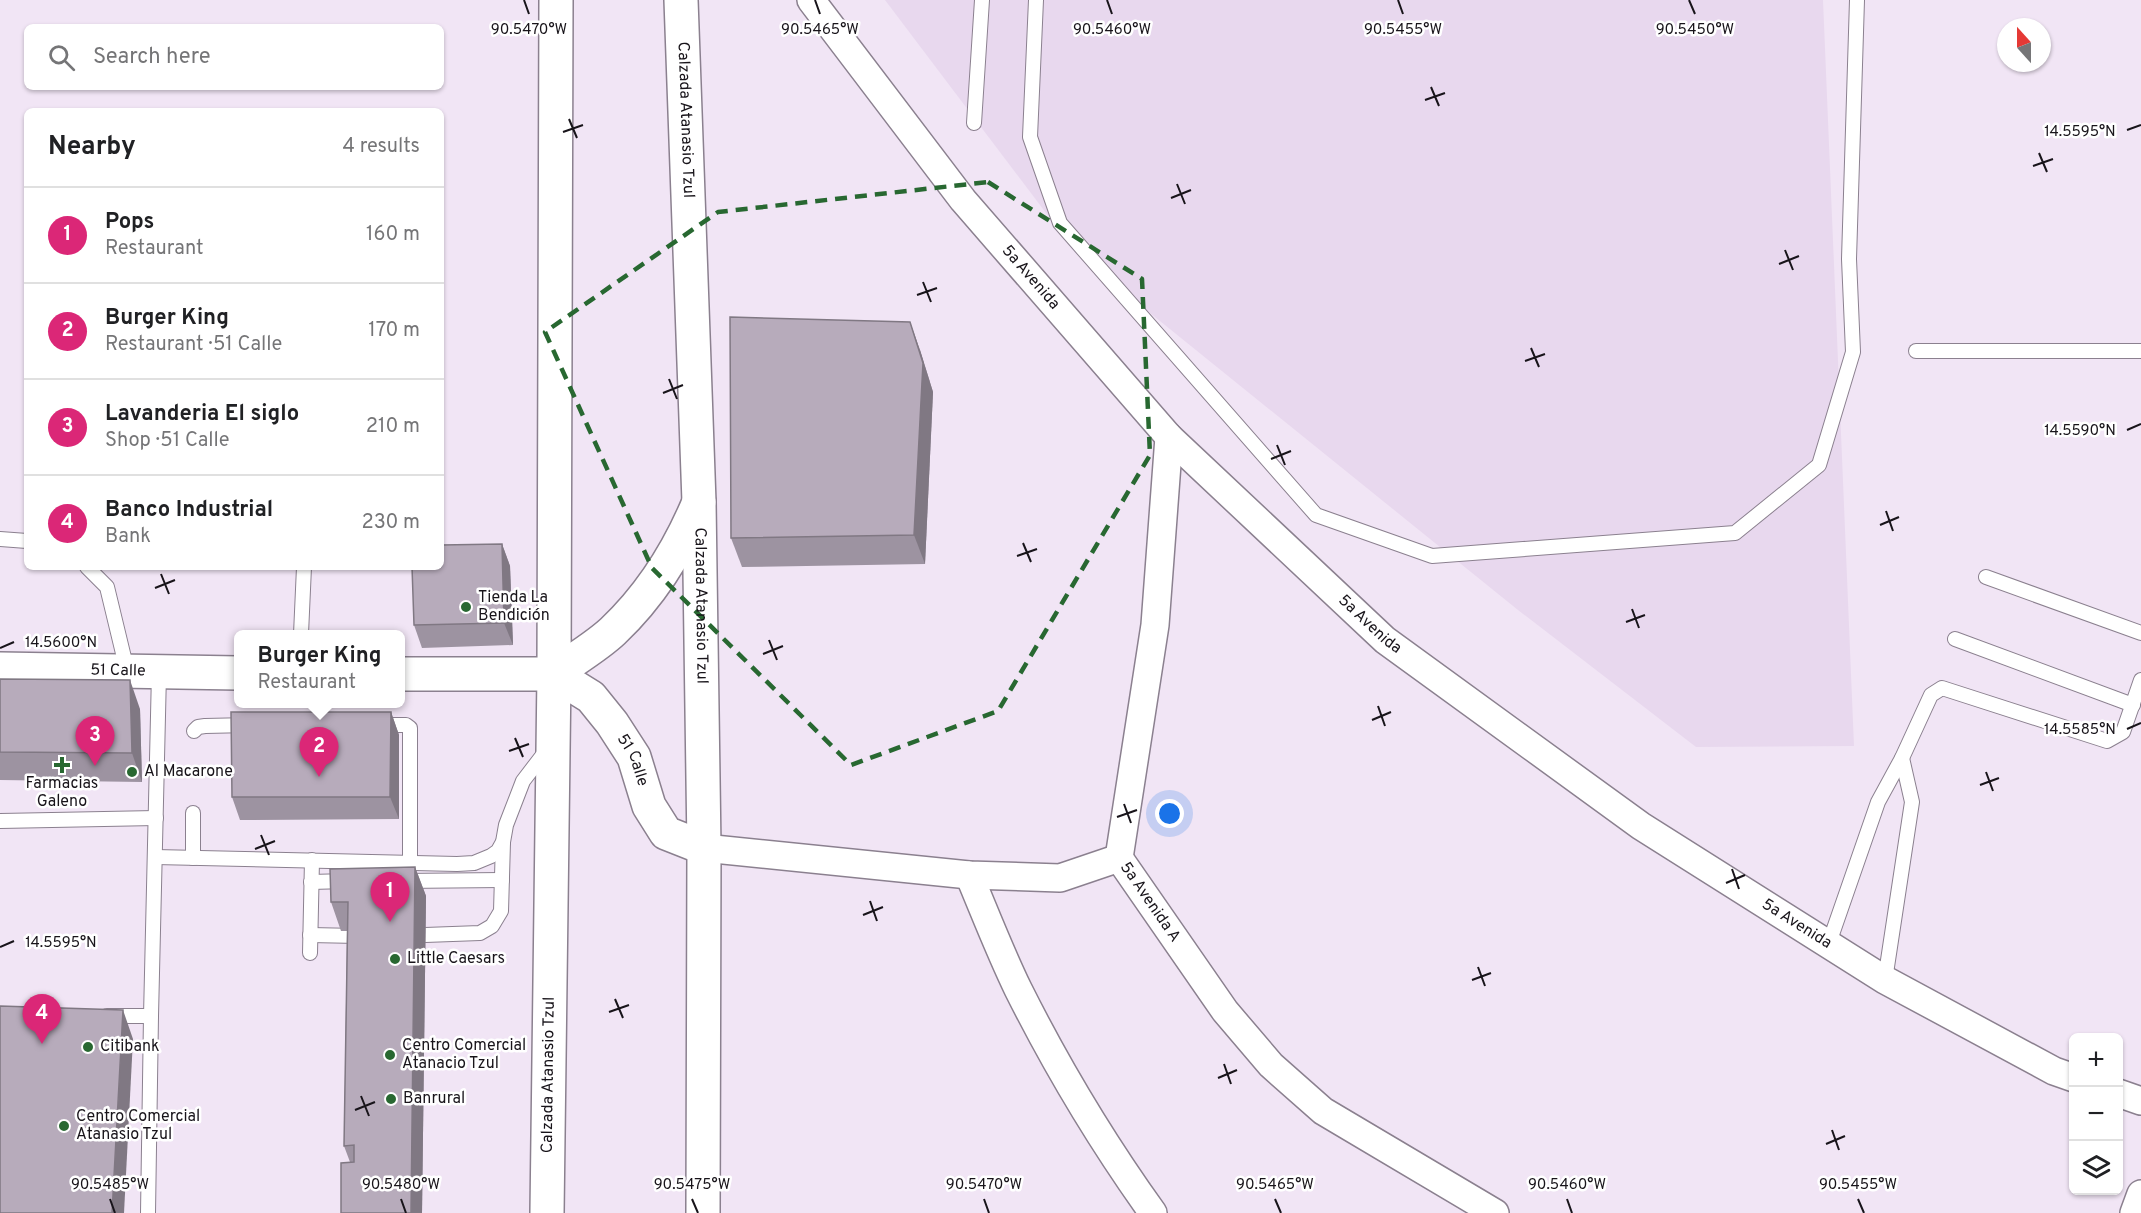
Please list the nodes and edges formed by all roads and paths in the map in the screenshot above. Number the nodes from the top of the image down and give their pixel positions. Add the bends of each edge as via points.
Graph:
1 (556, 0) edge
2 (681, 0) edge
3 (811, 0) edge
4 (982, 0) edge
5 (1036, 0) edge
6 (1857, 0) edge
7 (974, 123) dead end
8 (1916, 351) dead end
9 (2141, 351) edge
10 (1169, 437) junction
11 (699, 502) junction
12 (0, 538) edge
13 (24, 541) edge
14 (90, 570) edge
15 (304, 570) edge
16 (1986, 577) dead end
17 (302, 630) edge
18 (2141, 633) edge
19 (1955, 639) dead end
20 (0, 669) edge
21 (143, 672) junction
22 (234, 673) edge
23 (405, 674) edge
24 (554, 674) junction
25 (2141, 680) edge
26 (2133, 705) junction
27 (264, 725) edge
28 (359, 725) edge
29 (194, 731) dead end
30 (553, 742) junction
31 (1902, 758) junction
32 (194, 813) dead end
33 (156, 818) junction
34 (0, 820) edge
35 (502, 843) junction
36 (704, 849) junction
37 (155, 857) junction
38 (193, 858) junction
39 (1119, 858) junction
40 (312, 860) junction
41 (410, 862) junction
42 (969, 875) junction
43 (502, 880) junction
44 (357, 881) edge
45 (392, 881) edge
46 (311, 882) junction
47 (310, 935) junction
48 (425, 935) dead end
49 (358, 936) edge
50 (1828, 946) junction
51 (310, 953) dead end
52 (1885, 980) junction
53 (96, 1016) edge
54 (151, 1016) junction
55 (2069, 1077) edge
56 (2123, 1095) edge
57 (2141, 1101) edge
58 (2141, 1194) edge
59 (148, 1213) edge
60 (547, 1213) edge
61 (703, 1213) edge
62 (1153, 1213) edge
63 (1495, 1213) edge
64 (2134, 1213) edge

1 - 24 main road, Calzada Atanasio Tzul
2 - 11 main road, Calzada Atanasio Tzul
3 - 10 street, 5a Avenida via 963,200
4 - 7 lane
5 - 6 lane via 1030,137 1060,223 1316,515 1432,556 1735,533 1819,465 1853,352 1850,259
8 - 9 lane
10 - 39 street via 1155,625
10 - 50 street, 5a Avenida via 1385,640 1641,826
11 - 24 main road via 685,536 649,592 612,632
11 - 36 main road, Calzada Atanasio Tzul
12 - 13 lane
14 - 21 lane via 107,587
15 - 17 lane
16 - 18 lane
19 - 26 lane
20 - 21 main road, 51 Calle
21 - 22 main road, 51 Calle
21 - 33 lane
23 - 24 main road
24 - 30 main road, Calzada Atanasio Tzul
24 - 36 main road, 51 Calle via 591,697 612,723 634,756 649,806 666,833
25 - 26 lane
26 - 31 lane via 2123,732 2107,741 1942,688 1931,695
27 - 29 lane via 205,726
28 - 41 lane via 406,724 410,728
30 - 35 lane via 523,782
30 - 60 main road, Calzada Atanasio Tzul
31 - 50 lane via 1878,802
31 - 52 lane via 1912,802
32 - 38 lane
33 - 34 lane
33 - 37 lane
35 - 41 lane via 498,851 474,863
35 - 43 lane
36 - 42 street, 5a Avenida A
36 - 61 main road, Calzada Atanasio Tzul
37 - 38 lane
37 - 54 lane
38 - 40 lane
39 - 42 street, 5a Avenida A via 1060,878
39 - 63 street, 5a Avenida A via 1226,1011 1271,1065 1323,1111
40 - 41 lane
40 - 46 lane
42 - 62 street via 1018,988 1066,1079
43 - 45 lane
43 - 48 lane via 501,911 492,926 480,933
44 - 46 lane
46 - 47 lane
47 - 49 lane
47 - 51 lane
50 - 52 street, 5a Avenida
52 - 55 street, 5a Avenida
53 - 54 lane
54 - 59 lane
56 - 57 street
58 - 64 street

